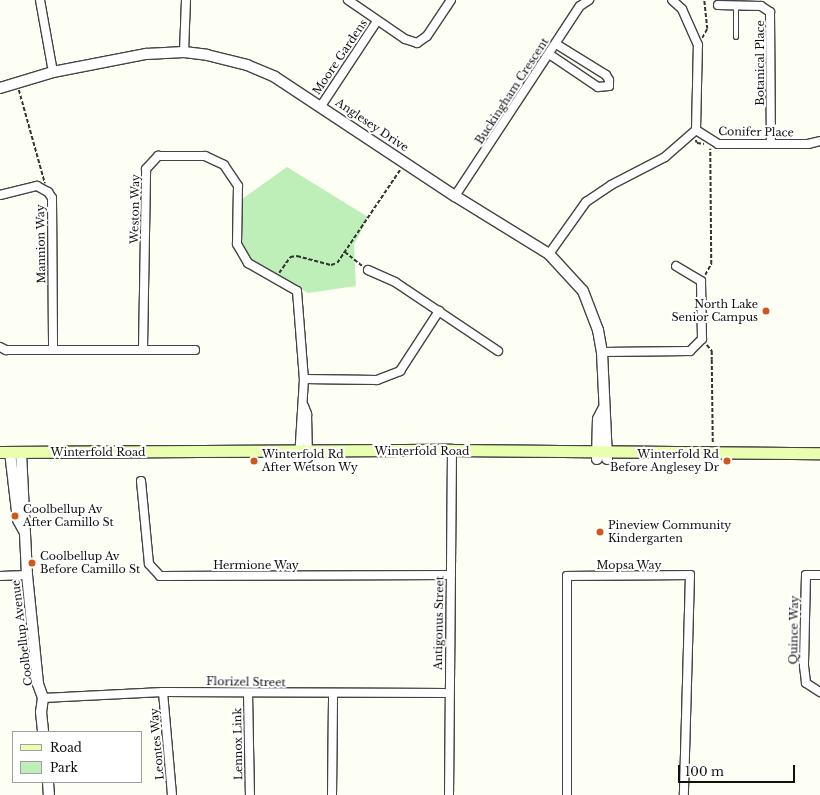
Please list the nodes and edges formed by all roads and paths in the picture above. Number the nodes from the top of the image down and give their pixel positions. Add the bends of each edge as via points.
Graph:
1 (40, 0) edge
2 (186, 0) edge
3 (348, 0) edge
4 (451, 0) edge
5 (589, 0) edge
6 (672, 0) edge
7 (704, 0) edge
8 (718, 5) dead end
9 (736, 6) junction
10 (377, 21) junction
11 (736, 36) dead end
12 (697, 42) junction
13 (556, 44) junction
14 (184, 52) junction
15 (549, 54) junction
16 (53, 72) junction
17 (17, 83) junction
18 (0, 88) edge
19 (321, 106) junction
20 (696, 130) junction
21 (820, 141) edge
22 (770, 144) junction
23 (404, 161) junction
24 (43, 188) junction
25 (0, 196) edge
26 (455, 196) junction
27 (345, 252) junction
28 (548, 254) junction
29 (676, 266) dead end
30 (368, 270) joint
31 (276, 278) junction
32 (701, 282) junction
33 (439, 312) junction
34 (702, 340) junction
35 (0, 347) edge
36 (143, 348) junction
37 (53, 349) junction
38 (195, 350) dead end
39 (498, 351) dead end
40 (602, 352) junction
41 (304, 379) junction
42 (714, 453) junction
43 (820, 453) edge
44 (452, 454) junction
45 (303, 455) junction
46 (602, 455) junction
47 (11, 456) edge
48 (820, 459) edge
49 (141, 481) dead end
50 (27, 575) junction
51 (451, 575) junction
52 (820, 575) edge
53 (0, 576) edge
54 (163, 692) junction
55 (820, 692) edge
56 (248, 693) junction
57 (449, 693) junction
58 (333, 694) junction
59 (43, 698) junction
60 (43, 731) edge
61 (48, 783) edge
62 (49, 795) edge
63 (172, 795) edge
64 (250, 795) edge
65 (332, 795) edge
66 (449, 795) edge
67 (567, 795) edge
68 (684, 795) edge

1 - 16 street
2 - 14 street
3 - 10 street, Moore Gardens
4 - 10 street, Moore Gardens via 427,36 417,43 405,39
5 - 13 street, Buckingham Crescent via 580,6
6 - 12 street via 682,9
7 - 12 path via 707,29 705,36
8 - 9 street, Botanical Place
9 - 11 lane
9 - 22 street, Botanical Place via 761,6 768,9 771,14
10 - 19 street, Moore Gardens
12 - 20 street
13 - 15 street, Buckingham Crescent
13 - 15 street via 606,75 610,80 609,86 598,87
14 - 16 street, Anglesey Drive via 146,54
14 - 19 street, Anglesey Drive via 247,65 276,77
15 - 26 street, Buckingham Crescent
16 - 17 street, Anglesey Drive
17 - 18 street, Anglesey Drive
17 - 24 path via 45,178
19 - 23 street, Anglesey Drive
20 - 22 street, Conifer Place via 718,144
20 - 28 street via 665,157 611,185 586,202
20 - 32 path via 697,144 710,145 711,264
21 - 22 street, Conifer Place via 808,144
23 - 26 street, Anglesey Drive
23 - 27 path
24 - 25 street, Mannion Way via 30,187
24 - 37 street, Mannion Way via 52,198 53,205
26 - 28 street, Anglesey Drive
27 - 30 path
27 - 31 path via 337,263 331,265 297,256 290,257
28 - 40 street, Anglesey Drive via 583,291 598,330
29 - 32 street
30 - 33 street via 395,282
31 - 36 street, Weston Way via 248,263 237,244 238,186 224,165 205,156 158,156 146,168
31 - 41 street, Weston Way via 297,291
32 - 34 street
33 - 39 street
33 - 41 street via 400,371 377,380
34 - 40 street via 690,351
34 - 42 path via 712,351
35 - 37 street via 6,350
36 - 37 street
36 - 38 street
40 - 46 street, Anglesey Drive via 603,409 598,419
41 - 45 street, Weston Way via 304,406 300,414
42 - 43 main road, Winterfold Road
42 - 46 main road, Winterfold Road
44 - 45 main road, Winterfold Road
44 - 46 main road, Winterfold Road
44 - 51 street, Antigonus Street
45 - 47 main road, Winterfold Road
46 - 48 main road, Winterfold Road
47 - 50 street, Coolbellup Avenue via 26,518 24,531
49 - 51 street, Hermione Way via 149,564 160,576
50 - 53 street
50 - 59 street, Coolbellup Avenue via 38,684
51 - 57 street, Antigonus Street
52 - 55 street, Quince Way via 806,575 804,666 806,683
54 - 56 street, Florizel Street
54 - 59 street, Florizel Street
54 - 63 street, Leontes Way
56 - 58 street, Florizel Street
56 - 64 street, Lennox Link
57 - 58 street, Florizel Street
57 - 66 street, Antigonus Street
58 - 65 street
59 - 60 street, Coolbellup Avenue
61 - 62 street
67 - 68 street, Mopsa Way via 566,576 690,575

